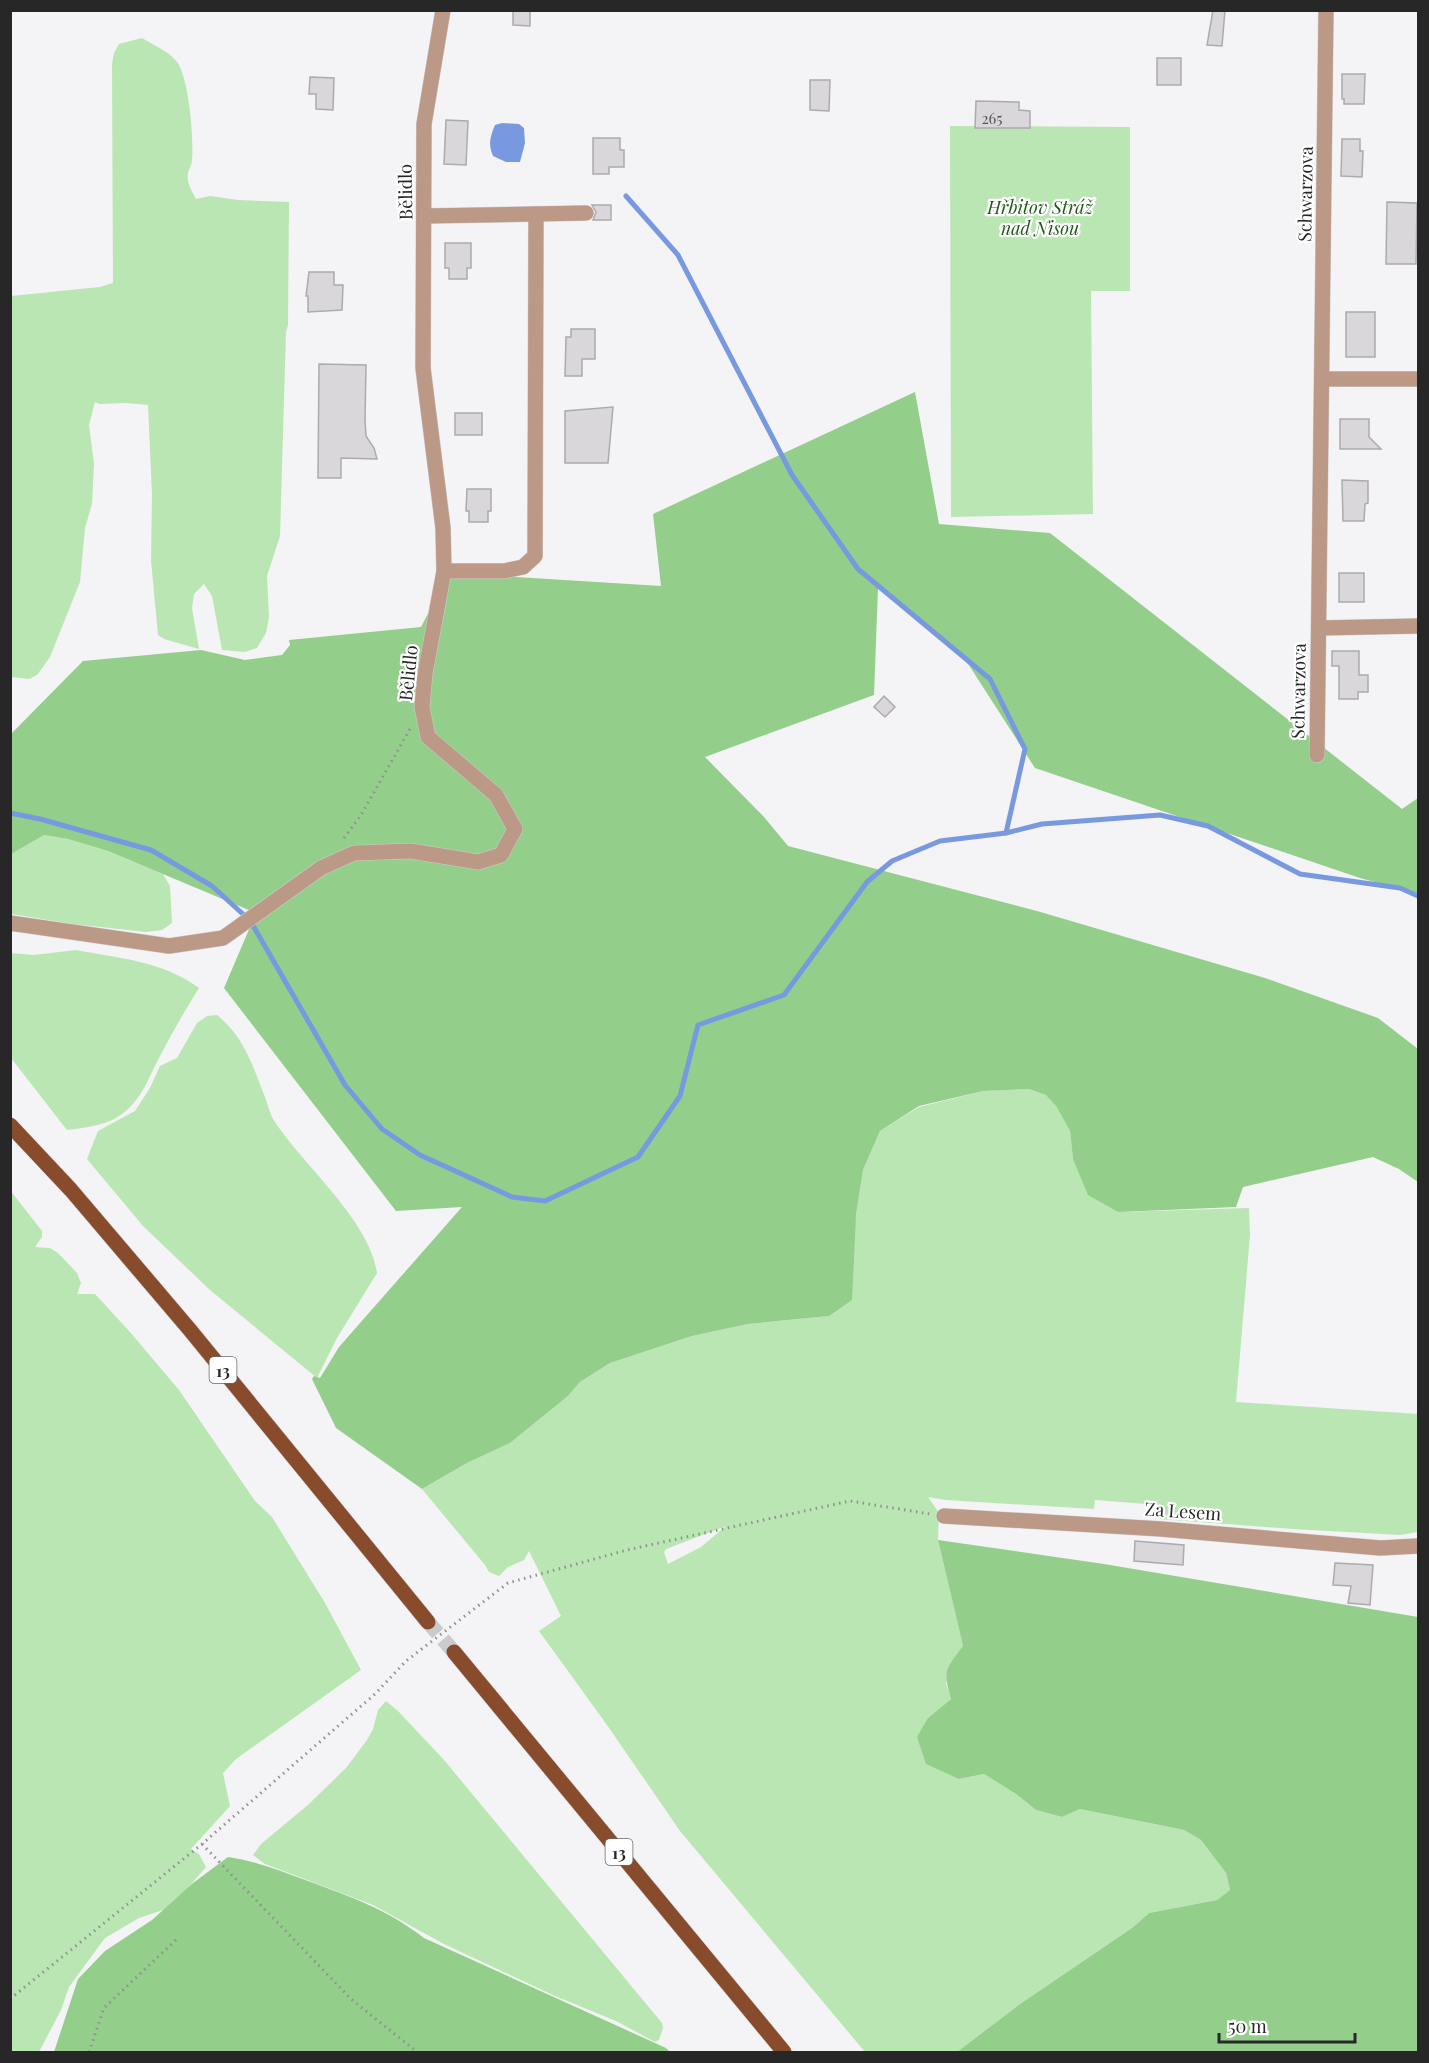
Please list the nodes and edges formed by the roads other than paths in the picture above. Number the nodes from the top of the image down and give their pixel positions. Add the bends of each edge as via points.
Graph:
1 (443, 10) edge
2 (1326, 10) edge
3 (586, 213) dead end
4 (536, 214) junction
5 (425, 216) junction
6 (1322, 379) junction
7 (1419, 379) edge
8 (444, 571) junction
9 (1419, 626) edge
10 (1319, 628) junction
11 (1317, 755) dead end
12 (10, 923) edge
13 (10, 1125) edge
14 (944, 1516) road end
15 (1419, 1546) edge
16 (428, 1622) tunnel mouth
17 (454, 1652) tunnel mouth
18 (784, 2052) edge

1 - 5 street, Bělidlo via 424,124
2 - 6 street, Schwarzova
3 - 4 street
4 - 5 street
4 - 8 street via 535,556 523,567 504,571
5 - 8 street, Bělidlo via 423,368 443,528
6 - 7 street
6 - 10 street, Schwarzova
8 - 12 street, Bělidlo via 425,674 422,707 428,737 495,795 515,829 501,855 478,862 411,851 354,853 321,868 223,938 169,946
9 - 10 street, Schwarzova
10 - 11 street, Schwarzova
13 - 16 main road, 13 via 175,1313
14 - 15 street, Za Lesem via 1380,1548
17 - 18 main road, 13

